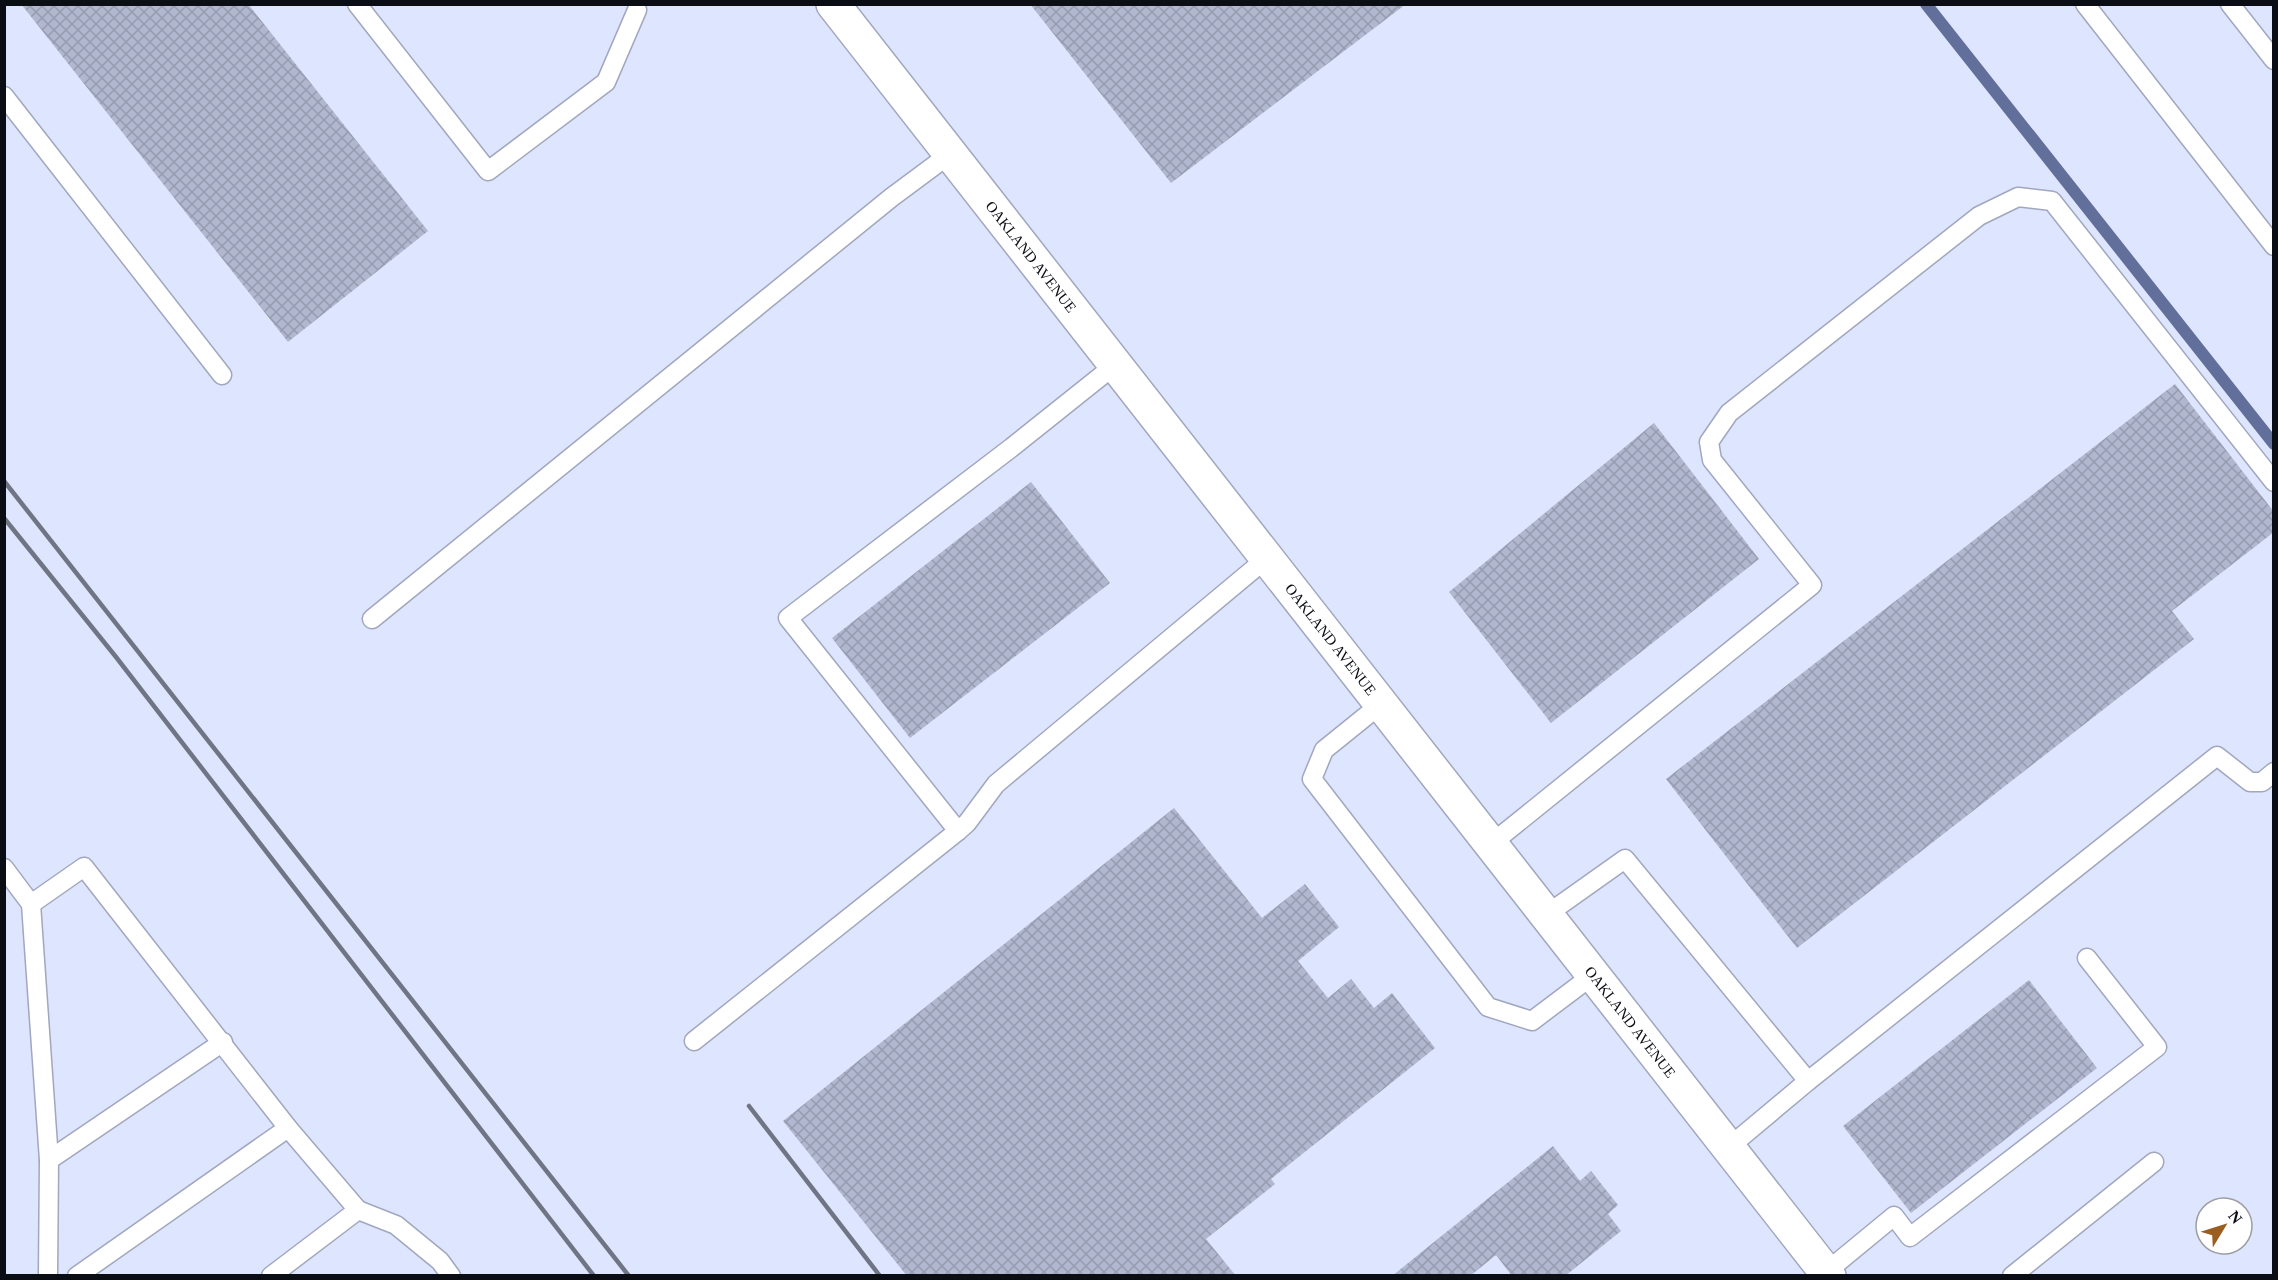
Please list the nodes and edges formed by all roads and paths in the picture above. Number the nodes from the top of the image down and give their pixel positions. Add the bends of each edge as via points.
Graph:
1 (357, 4) edge
2 (833, 4) edge
3 (2085, 4) edge
4 (2230, 4) edge
5 (638, 6) edge
6 (2274, 60) edge
7 (4, 96) edge
8 (950, 154) junction
9 (2274, 246) edge
10 (1115, 365) junction
11 (222, 375) dead end
12 (2274, 482) edge
13 (1267, 558) junction
14 (372, 619) dead end
15 (1381, 704) junction
16 (2274, 772) edge
17 (958, 831) junction
18 (1491, 844) junction
19 (4, 868) edge
20 (31, 904) junction
21 (1546, 915) junction
22 (2088, 958) dead end
23 (1593, 975) junction
24 (694, 1041) dead end
25 (223, 1042) junction
26 (1808, 1081) junction
27 (288, 1128) junction
28 (1728, 1148) junction
29 (49, 1160) junction
30 (2154, 1162) dead end
31 (358, 1210) junction
32 (1827, 1274) edge
33 (48, 1275) edge
34 (77, 1275) edge
35 (271, 1275) edge
36 (451, 1275) edge
37 (2012, 1275) edge

1 - 5 lane via 488,171 606,82
2 - 8 street, OAKLAND AVENUE
3 - 9 lane
4 - 6 lane
7 - 11 lane
8 - 10 street, OAKLAND AVENUE
8 - 14 lane
10 - 13 street, OAKLAND AVENUE
10 - 17 lane via 788,618
12 - 18 lane via 2052,201 2018,197 1979,216 1729,413 1709,442 1712,460 1812,585
13 - 15 street, OAKLAND AVENUE
13 - 17 lane via 996,784
15 - 18 street, OAKLAND AVENUE
15 - 23 lane via 1324,750 1312,779 1488,1007 1532,1021
16 - 26 lane via 2262,782 2250,782 2217,756
17 - 24 lane
18 - 21 street, OAKLAND AVENUE
19 - 20 lane
20 - 25 lane via 84,867
20 - 29 lane
21 - 23 street, OAKLAND AVENUE
21 - 26 lane via 1625,859
22 - 32 lane via 2157,1047 1910,1237 1894,1216
23 - 28 street, OAKLAND AVENUE
25 - 27 lane
25 - 29 lane
26 - 28 lane
27 - 31 lane
27 - 34 lane
28 - 32 street, OAKLAND AVENUE
29 - 33 lane
30 - 37 lane
31 - 35 lane
31 - 36 lane via 396,1225

